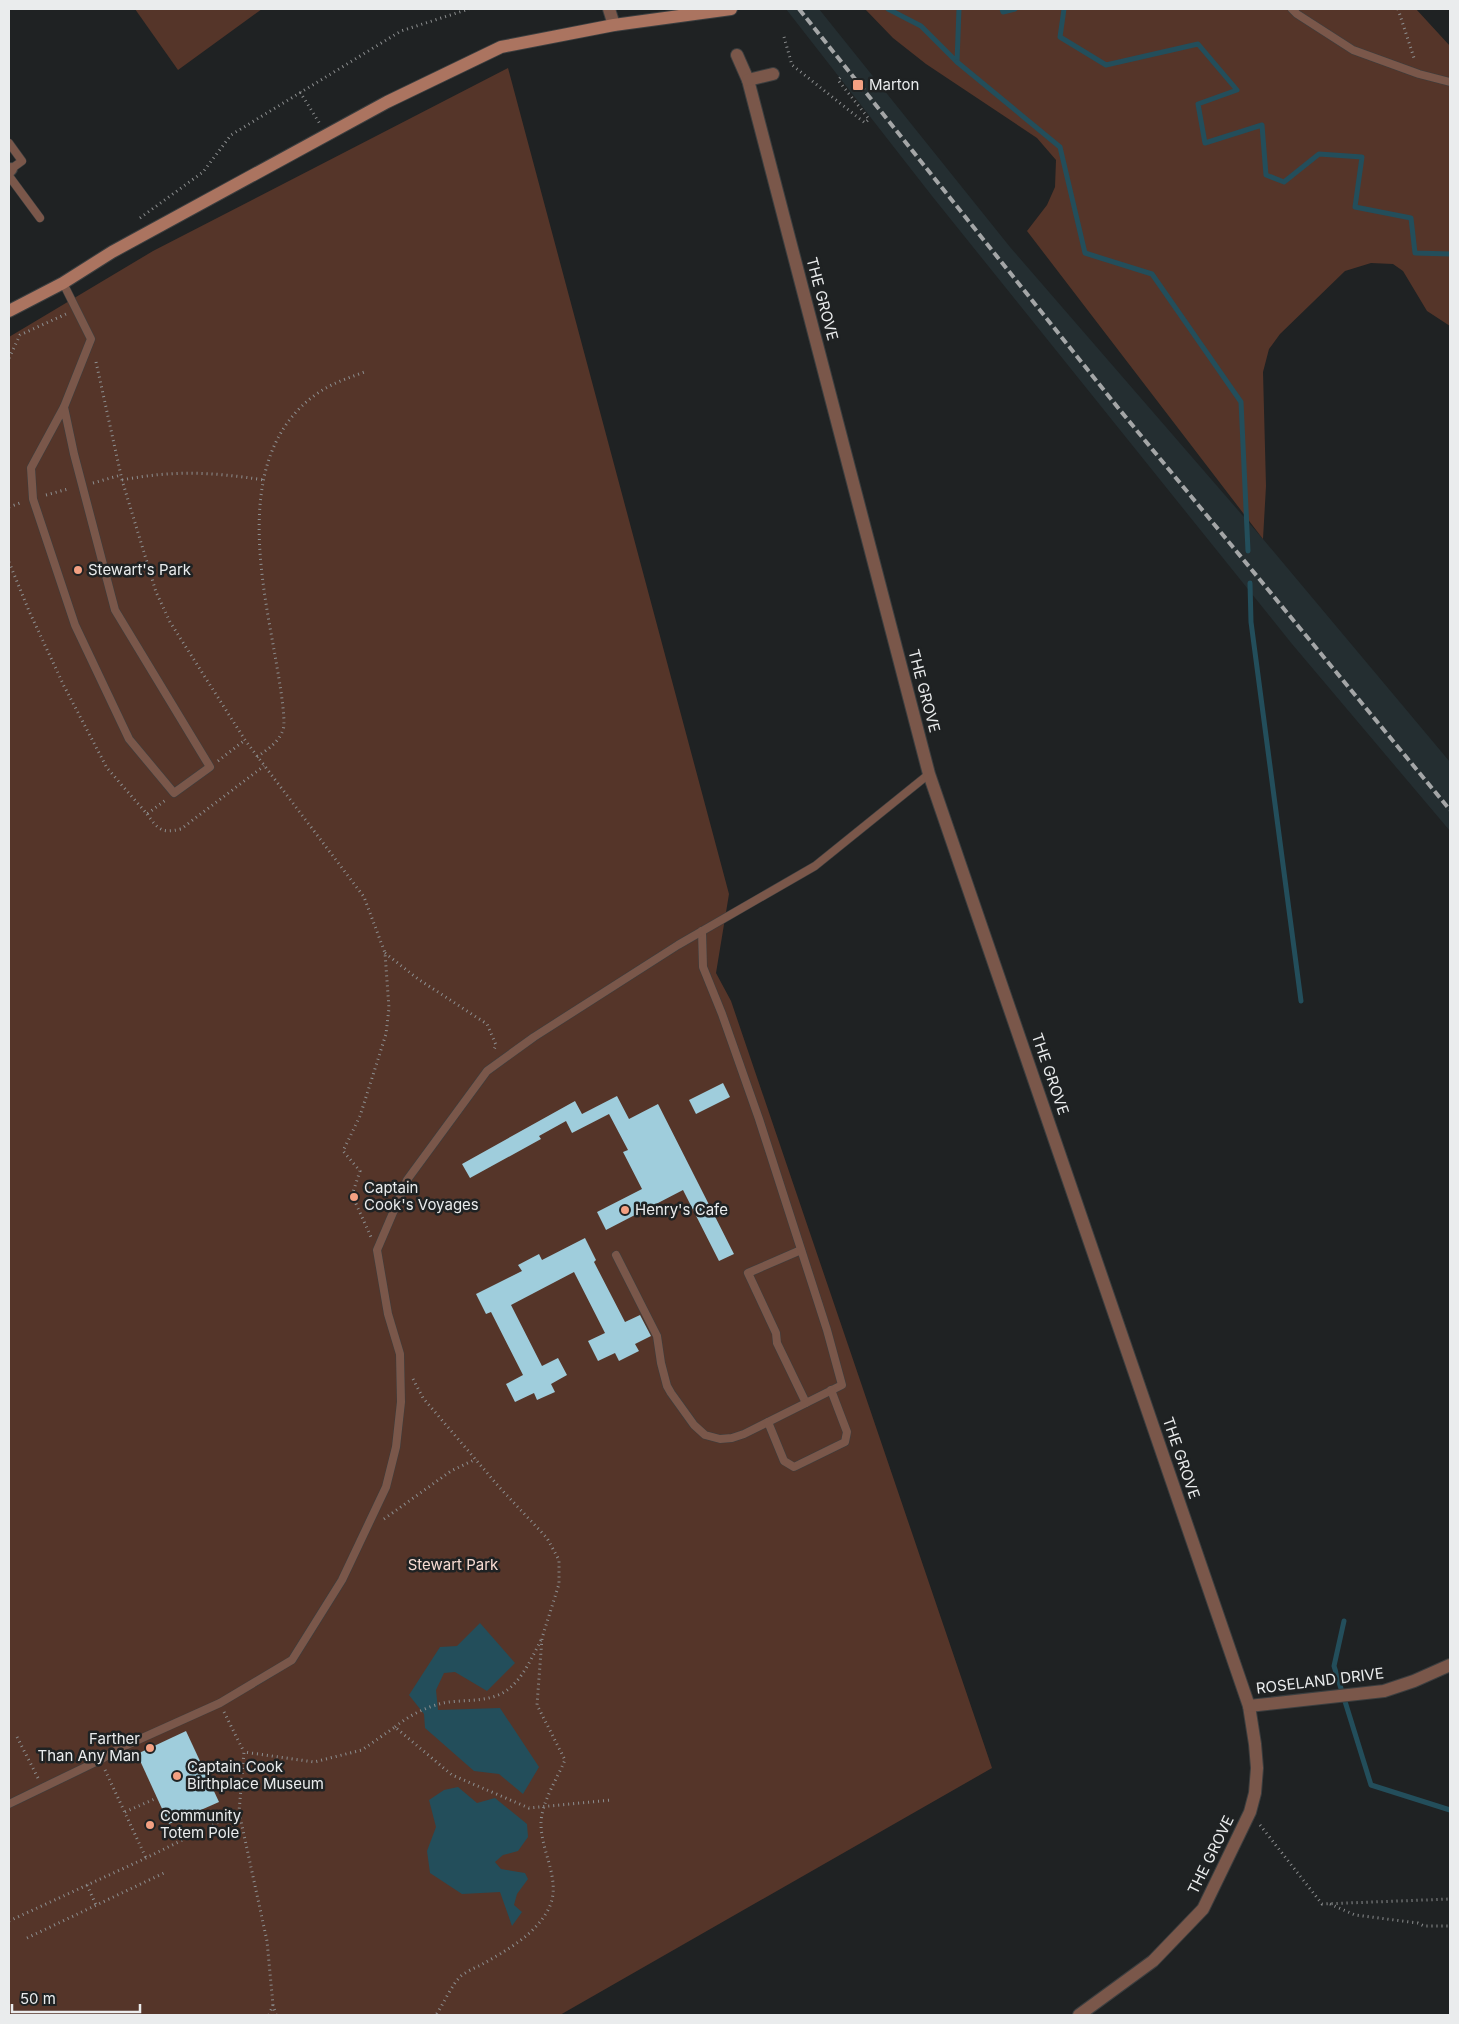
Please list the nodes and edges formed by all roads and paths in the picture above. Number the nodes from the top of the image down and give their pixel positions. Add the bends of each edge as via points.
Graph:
1 (469, 9) edge
2 (609, 9) edge
3 (731, 9) edge
4 (1292, 9) edge
5 (1398, 9) edge
6 (614, 25) junction
7 (784, 36) dead end
8 (737, 55) dead end
9 (773, 74) dead end
10 (1419, 74) junction
11 (841, 78) dead end
12 (748, 80) junction
13 (1449, 83) edge
14 (300, 92) junction
15 (327, 135) junction
16 (9, 143) edge
17 (9, 172) edge
18 (40, 218) dead end
19 (135, 222) dead end
20 (63, 283) junction
21 (77, 309) junction
22 (9, 311) edge
23 (90, 339) junction
24 (9, 358) edge
25 (367, 371) dead end
26 (64, 407) junction
27 (121, 475) junction
28 (122, 480) junction
29 (264, 480) junction
30 (90, 484) dead end
31 (68, 489) dead end
32 (46, 495) dead end
33 (20, 503) dead end
34 (9, 507) edge
35 (9, 562) edge
36 (245, 740) junction
37 (257, 757) junction
38 (264, 766) junction
39 (210, 767) junction
40 (929, 774) junction
41 (174, 793) junction
42 (147, 814) junction
43 (702, 931) junction
44 (385, 953) junction
45 (487, 1071) junction
46 (377, 1250) junction
47 (800, 1250) junction
48 (616, 1255) dead end
49 (412, 1376) dead end
50 (831, 1390) junction
51 (806, 1403) junction
52 (768, 1422) junction
53 (476, 1459) junction
54 (366, 1528) junction
55 (542, 1638) junction
56 (1450, 1665) edge
57 (220, 1703) junction
58 (1249, 1706) junction
59 (395, 1727) junction
60 (17, 1737) dead end
61 (244, 1752) junction
62 (100, 1760) junction
63 (36, 1775) dead end
64 (157, 1798) dead end
65 (611, 1800) dead end
66 (9, 1804) edge
67 (544, 1806) junction
68 (125, 1812) junction
69 (239, 1812) junction
70 (1250, 1812) junction
71 (146, 1858) junction
72 (166, 1872) dead end
73 (87, 1885) junction
74 (1450, 1899) edge
75 (1330, 1904) junction
76 (96, 1905) junction
77 (9, 1921) edge
78 (1450, 1926) edge
79 (27, 1938) dead end
80 (273, 2005) junction
81 (269, 2015) edge
82 (276, 2015) edge
83 (436, 2015) edge
84 (1079, 2015) edge

1 - 14 path via 401,30
2 - 6 street
3 - 6 main road
4 - 10 lane via 1352,50
5 - 10 path
6 - 15 main road via 501,47
7 - 11 path via 792,65 865,123 869,119 838,80
8 - 12 street, THE GROVE
9 - 12 street
10 - 13 lane
12 - 40 street, THE GROVE
14 - 15 path
14 - 19 path via 231,135 203,172
15 - 20 main road via 112,252
16 - 17 lane via 22,161
17 - 18 lane
20 - 21 lane
20 - 22 main road
21 - 23 lane
21 - 24 path via 20,335
23 - 26 lane
23 - 27 path
25 - 29 path via 331,385 295,414 277,442
26 - 39 lane via 114,610
26 - 41 lane via 32,468 33,499 75,625 129,739
27 - 28 path
27 - 30 path
28 - 29 path via 190,472
28 - 36 path via 156,592 170,622
29 - 37 path via 258,543 284,728 277,742
31 - 32 path
33 - 34 path
35 - 42 path via 64,686 107,768
36 - 37 path
36 - 39 path
37 - 38 path
38 - 42 path via 181,829 170,832 158,828
38 - 44 path via 364,897
39 - 41 lane
40 - 43 lane via 815,866
40 - 58 street, THE GROVE
41 - 42 path
43 - 45 lane via 534,1037
43 - 47 lane via 703,968 756,1111
44 - 45 path via 487,1024 496,1045
44 - 46 path via 389,1008 386,1034 360,1116 344,1150 360,1171 352,1195
45 - 46 lane via 407,1180
46 - 54 lane via 388,1314 400,1354 401,1402 396,1447 388,1479
47 - 50 lane via 842,1385
47 - 51 lane via 748,1274
48 - 52 lane via 657,1336 667,1386 694,1425 706,1435 720,1439 744,1434
49 - 53 path via 423,1398
50 - 51 lane
50 - 52 lane via 847,1432 845,1442 794,1466 784,1461
51 - 52 lane
53 - 54 path via 451,1471 384,1519
53 - 55 path via 547,1538 559,1560 560,1584
54 - 57 lane via 342,1580 292,1660
55 - 59 path via 518,1681 508,1690 494,1698 442,1703 406,1717
55 - 67 path via 538,1705 566,1760
56 - 58 street, ROSELAND DRIVE via 1384,1691
57 - 61 path
57 - 62 lane
58 - 70 street, THE GROVE via 1257,1768
59 - 61 path via 362,1750 314,1762
59 - 67 path via 452,1774 529,1808
60 - 63 path
61 - 69 path
62 - 66 lane
62 - 68 path
64 - 68 path
65 - 67 path
67 - 83 path via 543,1840 554,1881 549,1910 538,1925 512,1947 460,1977
68 - 71 path
69 - 71 path
69 - 80 path via 267,1941
70 - 75 path via 1322,1904
70 - 84 street, THE GROVE via 1203,1909 1153,1961
71 - 73 path
72 - 76 path
73 - 76 path
73 - 77 path
74 - 75 path
75 - 78 path via 1355,1915 1424,1926
76 - 79 path
80 - 81 path
80 - 82 path

